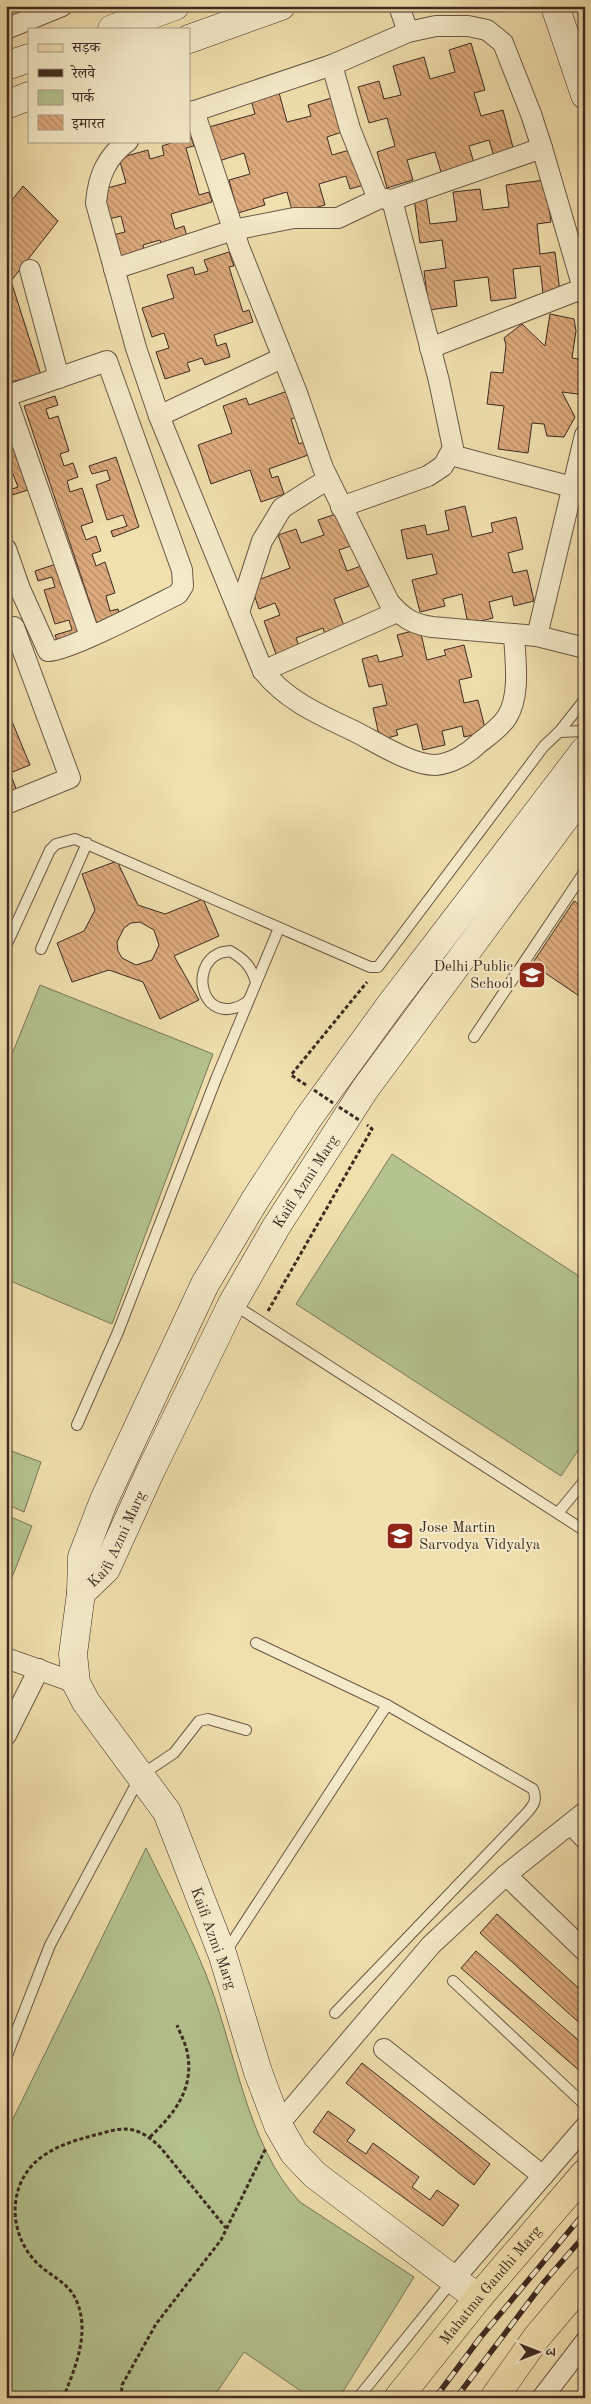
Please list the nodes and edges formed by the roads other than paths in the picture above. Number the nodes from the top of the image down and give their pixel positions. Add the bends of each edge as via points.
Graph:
1 (62, 6) edge
2 (175, 6) edge
3 (281, 6) edge
4 (399, 6) edge
5 (555, 6) edge
6 (35, 12) edge
7 (115, 28) edge
8 (6, 29) edge
9 (408, 32) junction
10 (190, 39) edge
11 (28, 58) edge
12 (332, 65) junction
13 (6, 66) edge
14 (585, 95) edge
15 (28, 96) edge
16 (6, 105) edge
17 (191, 112) edge
18 (127, 142) edge
19 (542, 148) junction
20 (386, 199) junction
21 (233, 230) junction
22 (114, 269) junction
23 (30, 270) dead end
24 (584, 292) edge
25 (430, 348) junction
26 (282, 358) junction
27 (59, 378) junction
28 (6, 396) edge
29 (159, 416) junction
30 (585, 435) edge
31 (451, 455) junction
32 (328, 479) junction
33 (572, 487) junction
34 (341, 507) junction
35 (6, 550) edge
36 (13, 592) edge
37 (239, 612) junction
38 (398, 612) junction
39 (6, 630) edge
40 (514, 634) junction
41 (90, 636) junction
42 (537, 636) junction
43 (585, 648) edge
44 (263, 671) junction
45 (585, 699) edge
46 (585, 731) edge
47 (559, 732) junction
48 (585, 750) edge
49 (585, 791) edge
50 (6, 804) edge
51 (87, 843) junction
52 (585, 871) edge
53 (280, 928) junction
54 (6, 946) edge
55 (41, 949) dead end
56 (256, 982) junction
57 (248, 1001) junction
58 (474, 1037) dead end
59 (232, 1304) junction
60 (77, 1425) dead end
61 (585, 1480) edge
62 (558, 1514) junction
63 (585, 1531) edge
64 (81, 1593) junction
65 (256, 1643) dead end
66 (6, 1658) edge
67 (39, 1669) junction
68 (76, 1683) junction
69 (386, 1705) junction
70 (246, 1730) dead end
71 (6, 1735) edge
72 (141, 1775) junction
73 (578, 1818) edge
74 (585, 1838) edge
75 (506, 1875) junction
76 (585, 1951) edge
77 (223, 1956) junction
78 (453, 1981) dead end
79 (335, 2013) dead end
80 (384, 2049) dead end
81 (6, 2058) edge
82 (585, 2105) edge
83 (278, 2125) junction
84 (585, 2127) edge
85 (585, 2173) edge
86 (543, 2176) junction
87 (453, 2280) junction
88 (585, 2280) edge
89 (478, 2298) junction
90 (585, 2342) edge
91 (358, 2398) edge
92 (398, 2398) edge
93 (494, 2398) edge
94 (542, 2398) edge

1 - 6 street
2 - 7 street
3 - 10 street
4 - 9 street
5 - 14 street
6 - 8 street
9 - 12 street
9 - 19 street via 436,26 468,26 487,30 503,43
11 - 13 street
12 - 17 street
12 - 20 street via 350,129 376,194
15 - 16 street
17 - 21 street
18 - 22 street via 116,150 102,171 97,186 96,203
19 - 20 street
19 - 24 street
20 - 21 street via 338,218 294,218
20 - 25 street
21 - 22 street
21 - 26 street
22 - 29 street
23 - 27 street
24 - 25 street
25 - 31 street via 453,448
26 - 29 street
26 - 32 street
27 - 28 street
27 - 41 street via 107,361 183,578 178,594
28 - 41 street
29 - 37 street
30 - 33 street
31 - 33 street
31 - 34 street via 443,466 428,476
32 - 34 street
32 - 37 street via 282,508 262,541
33 - 42 street
34 - 38 street via 389,602
35 - 36 street
36 - 41 street via 48,651 57,651
37 - 44 street
38 - 40 street via 405,620 419,625
38 - 44 street
39 - 50 street via 14,627 70,778
40 - 42 street
40 - 44 street via 516,676 507,718 472,750 455,760 436,765 412,760 299,705 275,686
42 - 43 street
45 - 47 lane
46 - 47 lane
47 - 53 lane via 544,746 380,966 370,967
48 - 64 street via 391,1004 309,1117 255,1200 205,1284 104,1500 82,1557
49 - 59 street, Kaifi Azmi Marg via 365,1089 276,1227
51 - 53 lane
51 - 54 lane via 68,840 50,850
51 - 55 lane
52 - 58 lane
53 - 56 lane
56 - 57 lane
56 - 57 lane via 244,959 230,951 209,961 203,975 202,991 209,1003 228,1009
57 - 60 lane via 118,1332
59 - 62 lane
59 - 64 street, Kaifi Azmi Marg via 106,1569
61 - 62 lane
62 - 63 lane
64 - 68 street, Kaifi Azmi Marg via 73,1654
65 - 69 lane
66 - 67 street
67 - 68 street
67 - 71 street
68 - 72 street, Kaifi Azmi Marg via 86,1702
69 - 77 lane
69 - 79 lane via 533,1789 536,1797 525,1815
70 - 72 lane via 208,1719 198,1721 174,1753
72 - 77 street, Kaifi Azmi Marg via 167,1812
72 - 81 lane via 50,1945
73 - 74 street
73 - 75 street
75 - 76 street
75 - 83 street via 431,1945
77 - 83 street, Kaifi Azmi Marg via 258,2072
78 - 82 lane
80 - 86 street
83 - 87 street, Kaifi Azmi Marg via 294,2153 314,2175
84 - 86 street
85 - 89 main road, Mahatma Gandhi Marg
86 - 87 street
87 - 89 street, Kaifi Azmi Marg
87 - 91 lane
88 - 93 main road via 537,2337
89 - 92 main road, Mahatma Gandhi Marg
90 - 94 street

